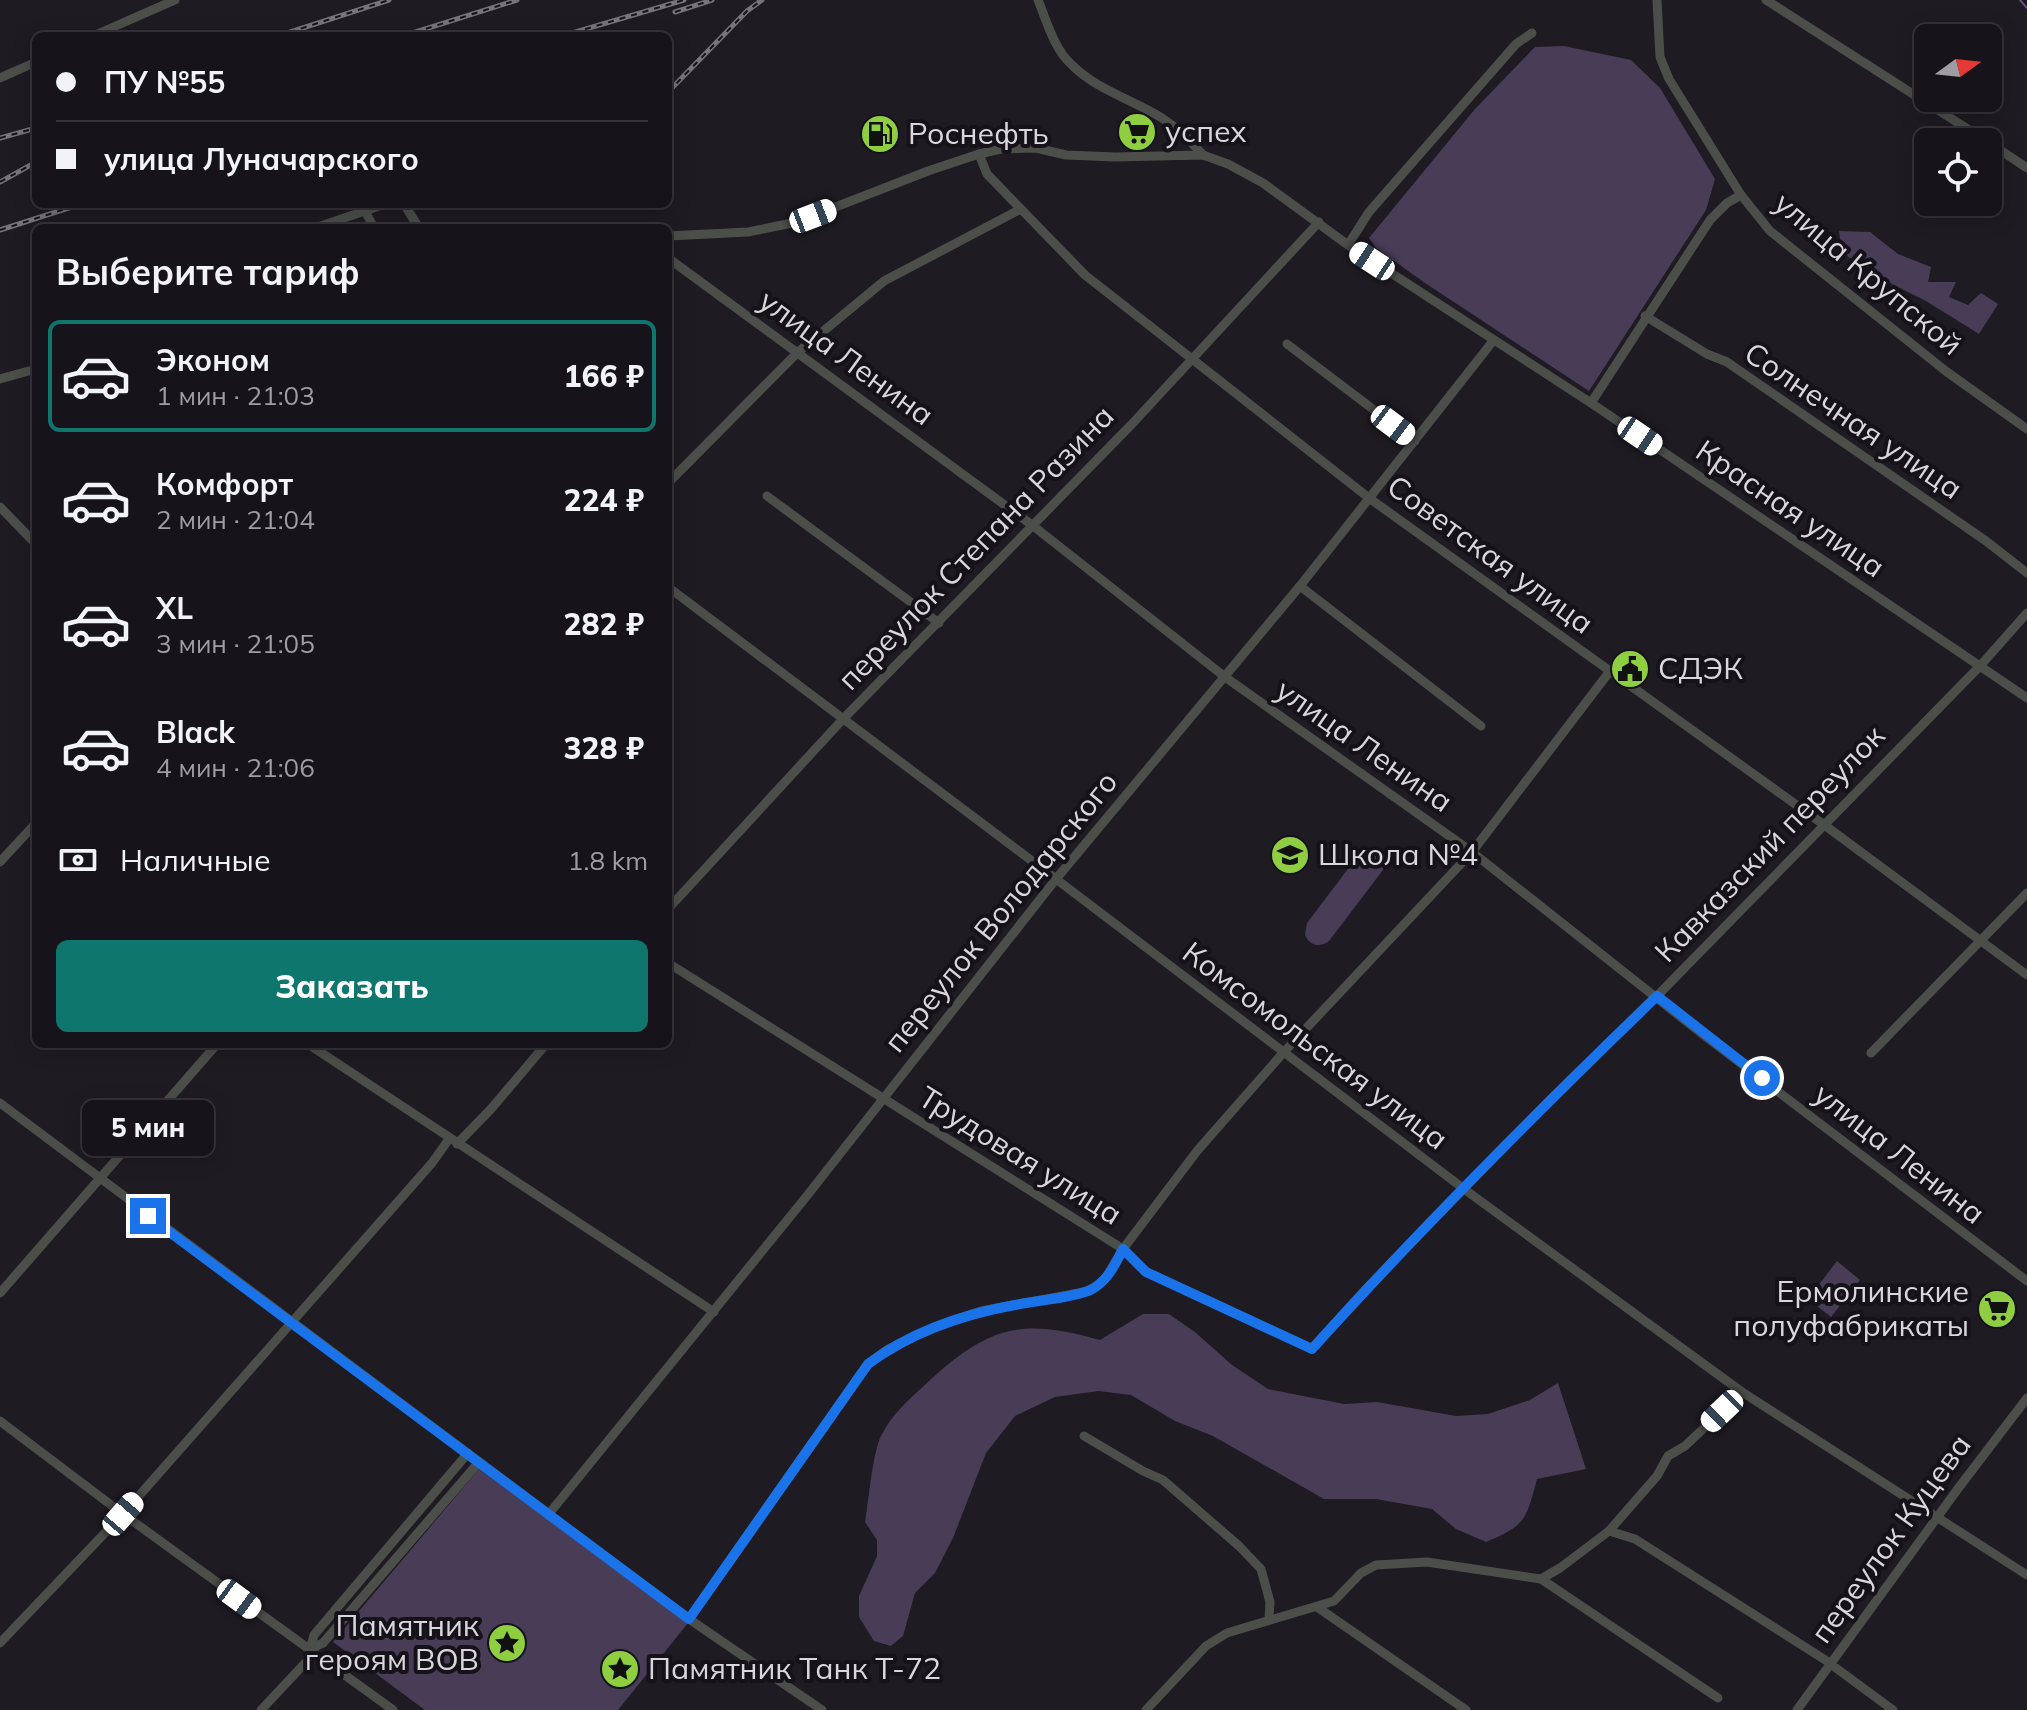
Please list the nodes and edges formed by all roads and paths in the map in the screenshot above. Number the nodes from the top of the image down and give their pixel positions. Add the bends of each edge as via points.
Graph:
1 (175, 0) edge
2 (1038, 0) edge
3 (1657, 0) edge
4 (1766, 0) edge
5 (102, 32) edge
6 (1532, 33) dead end
7 (32, 64) edge
8 (0, 78) edge
9 (1966, 128) edge
10 (2002, 151) edge
11 (979, 154) junction
12 (1203, 155) junction
13 (2027, 168) edge
14 (1741, 195) junction
15 (374, 208) edge
16 (1019, 210) junction
17 (365, 211) junction
18 (1319, 222) junction
19 (327, 224) edge
20 (372, 224) edge
21 (672, 236) edge
22 (1348, 245) junction
23 (672, 261) edge
24 (1645, 316) junction
25 (1493, 341) junction
26 (1287, 344) dead end
27 (797, 353) junction
28 (1190, 359) junction
29 (32, 370) edge
30 (0, 379) edge
31 (1591, 403) junction
32 (2027, 429) edge
33 (1415, 441) junction
34 (672, 479) edge
35 (767, 496) dead end
36 (1369, 498) junction
37 (0, 507) edge
38 (1032, 525) junction
39 (32, 540) edge
40 (2027, 573) edge
41 (1300, 586) junction
42 (672, 590) edge
43 (2027, 613) edge
44 (939, 623) junction
45 (1980, 666) junction
46 (1610, 671) junction
47 (1225, 677) junction
48 (2027, 698) edge
49 (843, 719) junction
50 (1481, 726) dead end
51 (1823, 824) junction
52 (32, 836) edge
53 (1472, 852) junction
54 (0, 862) edge
55 (1056, 879) junction
56 (2027, 893) edge
57 (672, 905) edge
58 (1980, 940) junction
59 (672, 965) edge
60 (2027, 975) edge
61 (1657, 996) junction
62 (214, 1048) edge
63 (314, 1048) edge
64 (543, 1048) edge
65 (1283, 1053) junction
66 (1871, 1053) dead end
67 (883, 1097) junction
68 (0, 1103) edge
69 (453, 1141) junction
70 (100, 1180) junction
71 (1464, 1189) junction
72 (1123, 1249) junction
73 (2027, 1281) edge
74 (0, 1293) edge
75 (714, 1312) junction
76 (291, 1323) junction
77 (1312, 1349) joint
78 (1742, 1392) junction
79 (2027, 1398) edge
80 (0, 1421) edge
81 (1084, 1436) dead end
82 (468, 1453) junction
83 (479, 1462) junction
84 (123, 1514) junction
85 (548, 1515) junction
86 (1937, 1518) junction
87 (1609, 1531) junction
88 (2027, 1575) edge
89 (1541, 1579) junction
90 (1317, 1607) junction
91 (689, 1619) junction
92 (1269, 1619) junction
93 (0, 1643) edge
94 (309, 1649) junction
95 (1833, 1666) junction
96 (1718, 1698) dead end
97 (261, 1710) edge
98 (393, 1710) edge
99 (822, 1710) edge
100 (1146, 1710) edge
101 (1466, 1710) edge
102 (1797, 1710) edge
103 (1893, 1710) edge

1 - 5 street
2 - 12 street, Красная улица via 1070,64 1183,133
3 - 14 street, улица Крупской via 1664,68
4 - 9 street
6 - 22 street via 1516,44 1369,212
7 - 8 street
10 - 13 street
11 - 12 street, Красная улица via 1036,148 1078,155
11 - 16 street, Советская улица via 987,174
11 - 21 street, Красная улица via 797,222 748,232
12 - 18 street, Красная улица via 1263,183
14 - 24 street via 1710,220
14 - 32 street, улица Крупской via 1783,243
15 - 17 street
16 - 27 street via 884,281
16 - 28 street, Советская улица via 1085,275
17 - 19 street
17 - 20 street
18 - 22 street, Красная улица
18 - 28 street, переулок Степана Разина
22 - 25 street, Красная улица
23 - 27 street, улица Ленина
24 - 31 street
24 - 40 street, Солнечная улица via 1727,362
25 - 31 street, Красная улица
25 - 33 street, переулок Володарского
26 - 33 street
27 - 34 street
27 - 38 street, улица Ленина
28 - 36 street, Советская улица
28 - 38 street, переулок Степана Разина
29 - 30 street
31 - 45 street, Красная улица
33 - 36 street, переулок Володарского
35 - 44 street
36 - 41 street, переулок Володарского
36 - 46 street, Советская улица
37 - 39 street
38 - 44 street, переулок Степана Разина
38 - 47 street, улица Ленина
41 - 47 street, переулок Володарского
41 - 50 street
42 - 49 street, Комсомольская улица
43 - 45 street, Кавказский переулок
44 - 49 street, переулок Степана Разина
45 - 48 street, Красная улица
45 - 51 street, Кавказский переулок
46 - 51 street, Советская улица
46 - 53 street
47 - 53 street, улица Ленина
47 - 55 street, переулок Володарского
49 - 55 street, Комсомольская улица
49 - 57 street, переулок Степана Разина
51 - 58 street, Советская улица
51 - 61 street, Кавказский переулок
52 - 54 street
53 - 61 street, улица Ленина
53 - 65 street
55 - 65 street, Комсомольская улица
55 - 67 street, переулок Володарского
56 - 58 street
58 - 60 street, Советская улица
58 - 66 street
59 - 67 street, Трудовая улица
61 - 71 street, Кавказский переулок
61 - 73 street, улица Ленина
62 - 70 street
63 - 69 street
64 - 69 street via 491,1109
65 - 71 street, Комсомольская улица
65 - 72 street via 1197,1151
67 - 72 street, Трудовая улица
67 - 75 street, переулок Володарского
68 - 70 street
69 - 75 street
69 - 76 street
70 - 74 street
70 - 76 street
71 - 77 street, Кавказский переулок
71 - 78 street, Комсомольская улица
72 - 77 street, Трудовая улица via 1146,1272
72 - 91 street via 1105,1279 1089,1291 981,1311 888,1349 868,1364
75 - 85 street, переулок Володарского
76 - 82 street
76 - 84 street
78 - 86 street, Комсомольская улица
78 - 87 street via 1668,1456
79 - 86 street, переулок Куцева
80 - 84 street
81 - 92 street via 1163,1480 1239,1546 1261,1569
82 - 83 street
82 - 94 street via 314,1635
83 - 85 street
83 - 94 street via 323,1643
84 - 93 street
84 - 94 street
85 - 91 street
86 - 88 street, Комсомольская улица
86 - 95 street, переулок Куцева
87 - 89 street
87 - 95 street via 1635,1539
89 - 90 street via 1427,1562 1376,1565 1334,1601
89 - 96 street
90 - 92 street
90 - 101 street
91 - 99 street
92 - 100 street via 1206,1646
94 - 97 street via 307,1661
94 - 98 street
95 - 102 street, переулок Куцева
95 - 103 street

